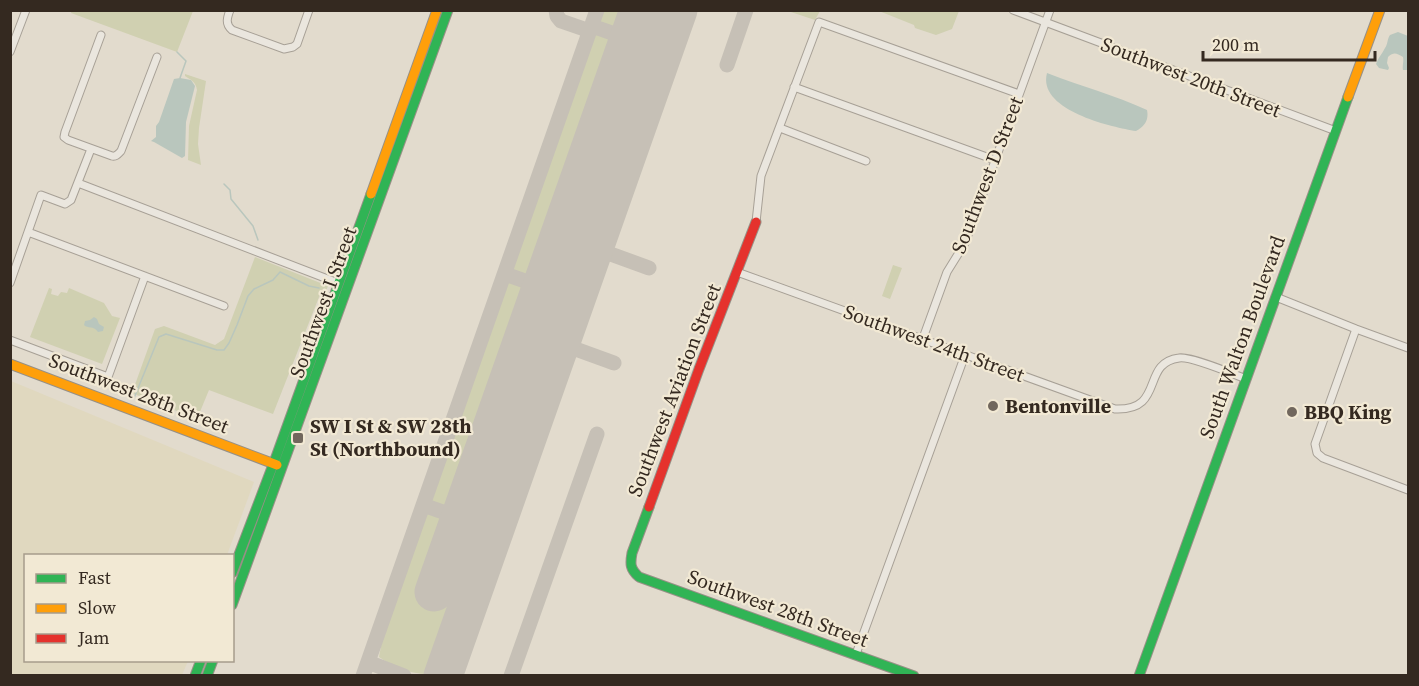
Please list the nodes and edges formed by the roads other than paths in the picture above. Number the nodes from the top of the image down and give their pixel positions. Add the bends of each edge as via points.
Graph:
1 (26, 10) edge
2 (230, 10) edge
3 (309, 10) edge
4 (437, 10) edge
5 (448, 10) edge
6 (1013, 10) edge
7 (1050, 10) edge
8 (1380, 10) edge
9 (1046, 22) junction
10 (101, 35) dead end
11 (13, 37) edge
12 (10, 52) edge
13 (157, 57) dead end
14 (794, 87) junction
15 (1019, 94) junction
16 (780, 128) junction
17 (1336, 131) junction
18 (91, 149) junction
19 (995, 160) junction
20 (866, 161) dead end
21 (78, 183) junction
22 (756, 222) joint
23 (28, 232) junction
24 (737, 272) junction
25 (146, 276) junction
26 (10, 283) edge
27 (338, 283) junction
28 (1276, 297) junction
29 (224, 306) dead end
30 (1356, 329) junction
31 (923, 338) junction
32 (10, 340) edge
33 (1408, 348) edge
34 (965, 355) junction
35 (10, 364) edge
36 (1246, 379) junction
37 (278, 465) junction
38 (1408, 490) edge
39 (234, 568) edge
40 (632, 571) joint
41 (234, 599) edge
42 (856, 654) junction
43 (907, 674) edge
44 (1139, 675) edge

1 - 11 street
2 - 3 street via 227,22 232,30 284,49 297,44
4 - 27 main road, Southwest I Street
5 - 37 main road, Southwest I Street
6 - 9 street, Southwest 20th Street
7 - 9 street, Southwest D Street
8 - 17 main road, South Walton Boulevard
9 - 15 street, Southwest D Street
9 - 17 street, Southwest 20th Street
10 - 18 street via 64,137
11 - 12 street
13 - 18 street via 121,151 115,157
14 - 15 street via 819,22
14 - 16 street
14 - 19 street
15 - 19 street, Southwest D Street
16 - 20 street
16 - 22 street via 761,176
17 - 28 main road, South Walton Boulevard
18 - 21 street
19 - 31 street, Southwest D Street via 965,243 948,272
21 - 23 street via 65,204 41,195
21 - 27 street
22 - 24 main road, Southwest Aviation Street
23 - 25 street
23 - 26 street
24 - 31 street, Southwest 24th Street
24 - 40 main road, Southwest Aviation Street via 632,553
25 - 29 street
25 - 32 street via 108,377
27 - 37 main road, Southwest I Street
28 - 30 street
28 - 36 main road, South Walton Boulevard
30 - 33 street
30 - 38 street via 1315,444 1317,453
31 - 34 street, Southwest 24th Street
34 - 36 street, Southwest 24th Street via 1115,409 1138,406 1148,395 1159,367 1179,357
34 - 42 street
35 - 37 main road, Southwest 28th Street
36 - 44 main road, South Walton Boulevard
37 - 39 main road, Southwest I Street
37 - 41 main road, Southwest I Street
40 - 42 main road, Southwest 28th Street via 639,577
42 - 43 main road, Southwest 28th Street

